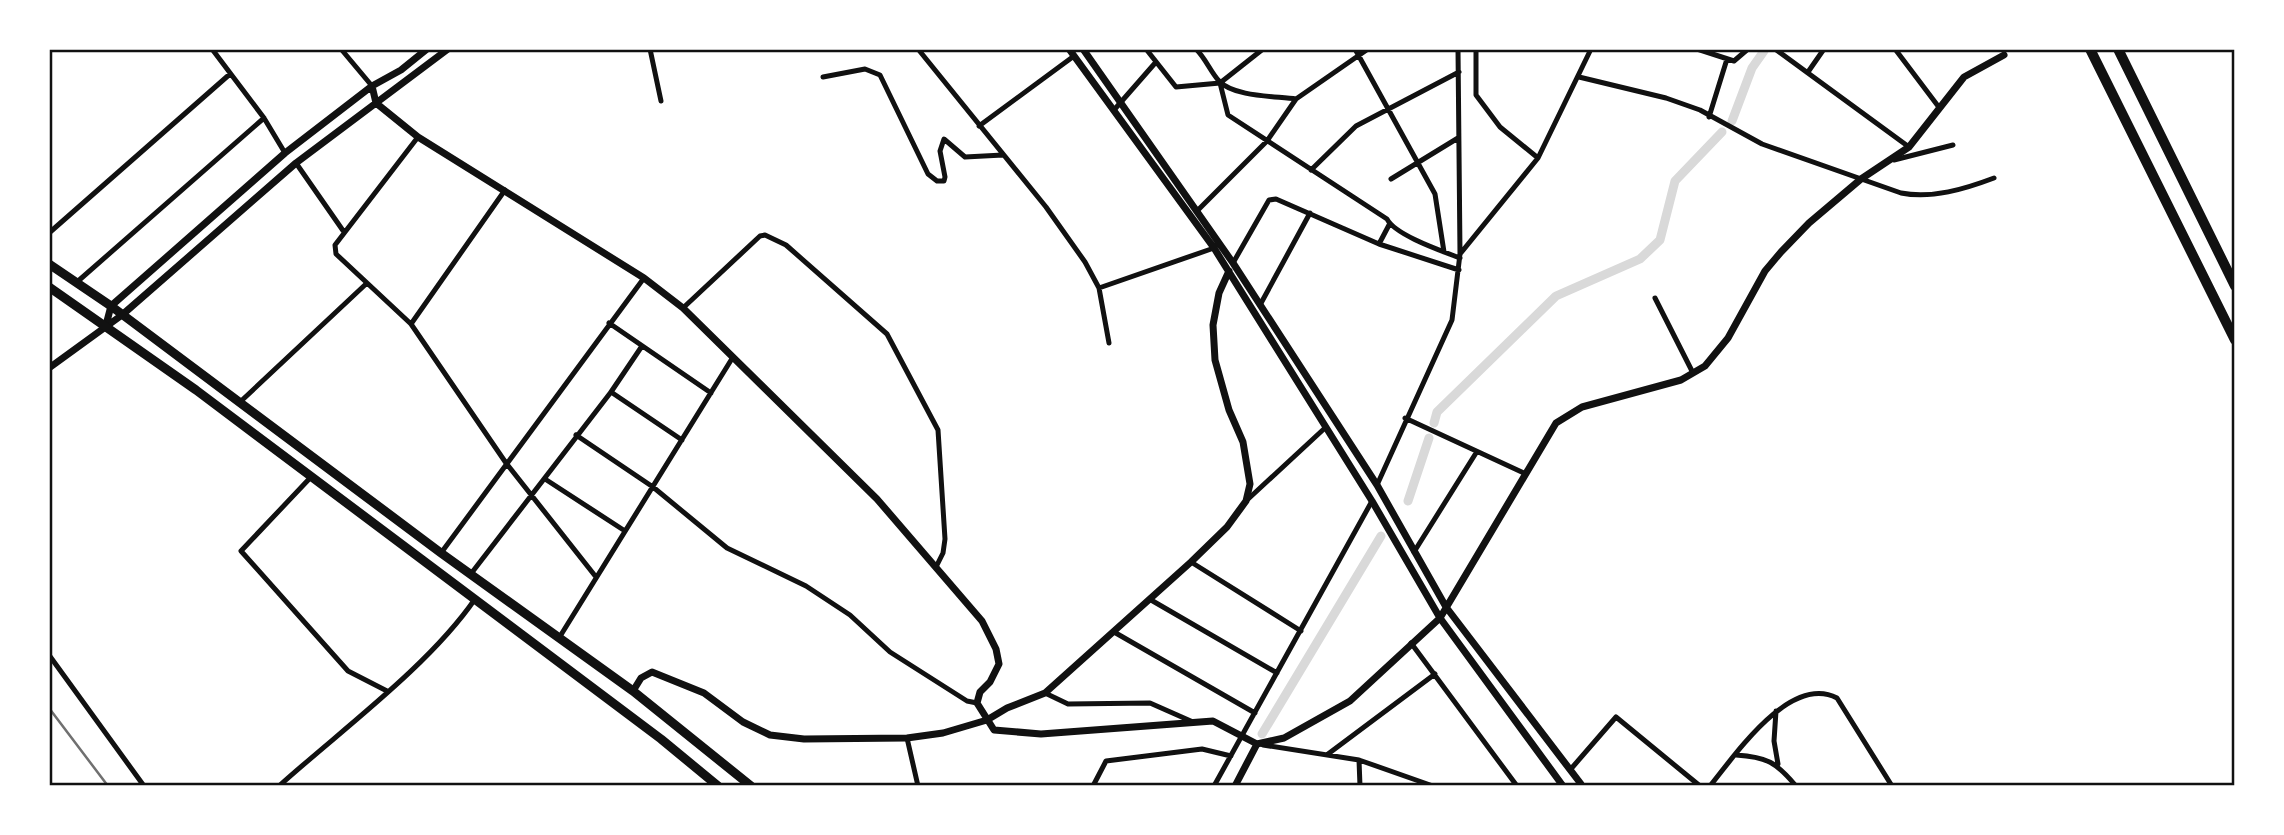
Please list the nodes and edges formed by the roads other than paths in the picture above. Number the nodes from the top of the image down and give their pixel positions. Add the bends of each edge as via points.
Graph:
1 (341, 49) edge
2 (428, 49) edge
3 (447, 49) edge
4 (650, 49) edge
5 (918, 49) edge
6 (1083, 49) edge
7 (1146, 49) edge
8 (1196, 49) edge
9 (1264, 49) edge
10 (1355, 49) edge
11 (1368, 49) edge
12 (1458, 49) edge
13 (1476, 49) edge
14 (1591, 49) edge
15 (1697, 49) edge
16 (1748, 49) edge
17 (1775, 49) edge
18 (1824, 49) edge
19 (1895, 49) edge
20 (2090, 49) edge
21 (2118, 49) edge
22 (216, 51) edge
23 (1072, 52) edge
24 (2004, 55) dead end
25 (1359, 56) junction
26 (1727, 59) junction
27 (1156, 62) junction
28 (1459, 72) junction
29 (1808, 72) junction
30 (230, 74) junction
31 (822, 77) dead end
32 (1579, 77) junction
33 (1220, 83) junction
34 (372, 86) junction
35 (1296, 99) junction
36 (661, 101) dead end
37 (1120, 101) junction
38 (376, 103) junction
39 (1938, 106) junction
40 (1386, 108) junction
41 (1114, 110) junction
42 (1709, 117) junction
43 (264, 118) junction
44 (979, 126) junction
45 (418, 137) junction
46 (1458, 138) junction
47 (1268, 141) junction
48 (1952, 145) dead end
49 (1909, 146) junction
50 (285, 153) junction
51 (1003, 155) junction
52 (1538, 158) junction
53 (1894, 160) junction
54 (1418, 161) junction
55 (296, 163) junction
56 (1311, 170) junction
57 (1994, 178) dead end
58 (1391, 179) dead end
59 (1861, 179) junction
60 (505, 190) junction
61 (1197, 211) junction
62 (1310, 213) junction
63 (1390, 225) junction
64 (344, 232) junction
65 (49, 233) edge
66 (1379, 244) junction
67 (1214, 248) junction
68 (1444, 252) junction
69 (1460, 256) junction
70 (1233, 263) junction
71 (49, 264) edge
72 (1459, 270) junction
73 (1229, 271) junction
74 (644, 278) junction
75 (77, 282) junction
76 (367, 283) junction
77 (2235, 286) edge
78 (49, 287) edge
79 (1099, 288) junction
80 (1655, 298) dead end
81 (1261, 305) junction
82 (111, 306) junction
83 (683, 308) junction
84 (122, 315) junction
85 (609, 323) junction
86 (411, 324) junction
87 (106, 326) junction
88 (2235, 340) edge
89 (1109, 343) dead end
90 (642, 346) junction
91 (733, 357) junction
92 (49, 368) edge
93 (1693, 373) junction
94 (611, 392) junction
95 (711, 393) junction
96 (239, 403) junction
97 (1405, 418) junction
98 (1326, 427) junction
99 (576, 435) junction
100 (682, 440) junction
101 (1476, 453) junction
102 (506, 463) junction
103 (1526, 474) junction
104 (311, 477) junction
105 (545, 479) junction
106 (1377, 485) junction
107 (653, 487) junction
108 (531, 495) junction
109 (1246, 501) junction
110 (1373, 501) junction
111 (625, 531) junction
112 (1414, 552) junction
113 (441, 553) junction
114 (1192, 562) junction
115 (936, 567) junction
116 (470, 575) junction
117 (596, 577) junction
118 (475, 599) junction
119 (1151, 600) junction
120 (1446, 607) junction
121 (1440, 618) junction
122 (1301, 631) junction
123 (1114, 632) junction
124 (559, 638) junction
125 (1411, 643) junction
126 (49, 655) edge
127 (1277, 673) junction
128 (1435, 674) junction
129 (387, 691) junction
130 (633, 691) junction
131 (1045, 693) junction
132 (977, 703) junction
133 (1776, 709) junction
134 (1255, 713) junction
135 (987, 720) junction
136 (1193, 722) junction
137 (1242, 736) junction
138 (907, 738) junction
139 (1257, 744) junction
140 (1328, 754) junction
141 (1736, 755) junction
142 (1231, 756) junction
143 (1359, 760) junction
144 (1777, 764) junction
145 (1570, 770) junction
146 (1581, 785) edge
147 (144, 786) edge
148 (279, 786) edge
149 (718, 786) edge
150 (751, 786) edge
151 (918, 786) edge
152 (1093, 786) edge
153 (1214, 786) edge
154 (1235, 786) edge
155 (1360, 786) edge
156 (1433, 786) edge
157 (1517, 786) edge
158 (1563, 786) edge
159 (1700, 786) edge
160 (1710, 786) edge
161 (1796, 786) edge
162 (1892, 786) edge

1 - 34 street
2 - 34 street
3 - 38 street
4 - 36 street
5 - 44 street
6 - 37 street
7 - 27 street
8 - 33 street
9 - 33 street
10 - 25 street
11 - 25 street
12 - 28 street
13 - 52 street via 1476,95 1500,127
14 - 32 street
15 - 26 street
16 - 26 street via 1734,61
17 - 29 street
18 - 29 street
19 - 39 street
20 - 88 highway
21 - 77 highway
22 - 30 street
23 - 41 street
23 - 44 street
24 - 39 street via 1964,77
25 - 35 street
25 - 40 street
26 - 42 street
27 - 33 street via 1176,87
27 - 37 street
28 - 40 street
28 - 46 street
29 - 49 street
30 - 43 street
30 - 65 street
31 - 51 street via 865,69 880,75 928,174 937,181 945,177 940,151 944,139 965,157
32 - 42 street via 1666,98
32 - 52 street
33 - 35 street via 1241,91
33 - 47 street via 1228,115
34 - 38 street
34 - 50 street
35 - 47 street
37 - 41 street
37 - 61 street
38 - 45 street
38 - 55 street
39 - 49 street
40 - 54 street
40 - 56 street via 1356,126
41 - 67 street
42 - 59 street via 1762,144
43 - 50 street
43 - 75 street
44 - 51 street
45 - 60 street
45 - 64 street
46 - 54 street
46 - 69 street
47 - 56 street
47 - 61 street
48 - 53 street
49 - 53 street
50 - 82 street
51 - 79 street via 1046,207
52 - 69 street
53 - 59 street
54 - 58 street
54 - 68 street via 1435,194
55 - 64 street
55 - 84 street
56 - 63 street
57 - 59 street via 1918,196
59 - 93 street via 1809,223 1765,271 1716,354
60 - 74 street
60 - 86 street
61 - 70 street
62 - 66 street
62 - 70 street via 1269,200
62 - 81 street
63 - 66 street
63 - 68 street
64 - 76 street via 335,245 336,254
66 - 72 street
67 - 73 street
67 - 79 street
68 - 69 street
69 - 72 street
70 - 81 street
71 - 75 highway
72 - 97 street via 1452,320
73 - 98 street
73 - 109 street via 1220,293 1215,360 1243,442 1250,484
74 - 83 street
74 - 85 street
75 - 82 highway
76 - 86 street
76 - 96 street
78 - 87 highway
79 - 89 street
80 - 93 street
81 - 106 street
82 - 84 highway
82 - 87 street
83 - 91 street
83 - 115 street via 765,235 786,245 887,334 938,430 945,539
84 - 87 street
84 - 96 highway
85 - 90 street
85 - 102 street
86 - 102 street
87 - 92 street
87 - 104 highway
90 - 94 street
90 - 95 street
91 - 95 street
91 - 115 street via 877,499
93 - 103 street via 1582,407 1556,423
94 - 99 street
94 - 100 street
95 - 100 street
96 - 113 highway
97 - 101 street
97 - 106 street
98 - 109 street
98 - 110 street
99 - 105 street
99 - 107 street
100 - 107 street
101 - 103 street
101 - 112 street
102 - 108 street
102 - 113 street
103 - 120 street
104 - 118 highway
104 - 129 street via 241,551 348,671
105 - 108 street
105 - 111 street
106 - 110 street
106 - 112 street
107 - 111 street
107 - 132 street via 727,548 806,586 850,615 890,652
108 - 116 street
108 - 117 street
109 - 114 street
110 - 121 street
110 - 122 street
111 - 117 street
112 - 120 street
113 - 116 highway
114 - 119 street
114 - 122 street
115 - 132 street via 982,621 996,649 999,664
116 - 124 highway
117 - 124 street
118 - 129 street via 460,620
118 - 149 highway
119 - 123 street
119 - 127 street
120 - 121 street
120 - 145 street
121 - 125 street
121 - 158 street
122 - 127 street
123 - 131 street
123 - 134 street
124 - 130 highway
125 - 128 street
125 - 139 street via 1350,701 1284,737
126 - 147 street
127 - 134 street
128 - 140 street
128 - 157 street
129 - 148 street
130 - 138 street via 641,678 652,672 704,693 743,722 770,735
130 - 150 highway
131 - 135 street
131 - 136 street via 1068,704 1150,703
132 - 135 street
133 - 141 street
133 - 144 street
133 - 162 street via 1826,692 1838,698
134 - 137 street
135 - 136 street via 994,730 1005,734
135 - 138 street
136 - 137 street via 1213,721
137 - 139 street
137 - 142 street
138 - 151 street
139 - 140 street
139 - 154 street
140 - 143 street
141 - 144 street
141 - 160 street
142 - 152 street via 1202,748 1106,761
142 - 153 street
143 - 155 street
143 - 156 street
144 - 161 street
145 - 146 street
145 - 159 street via 1616,717

